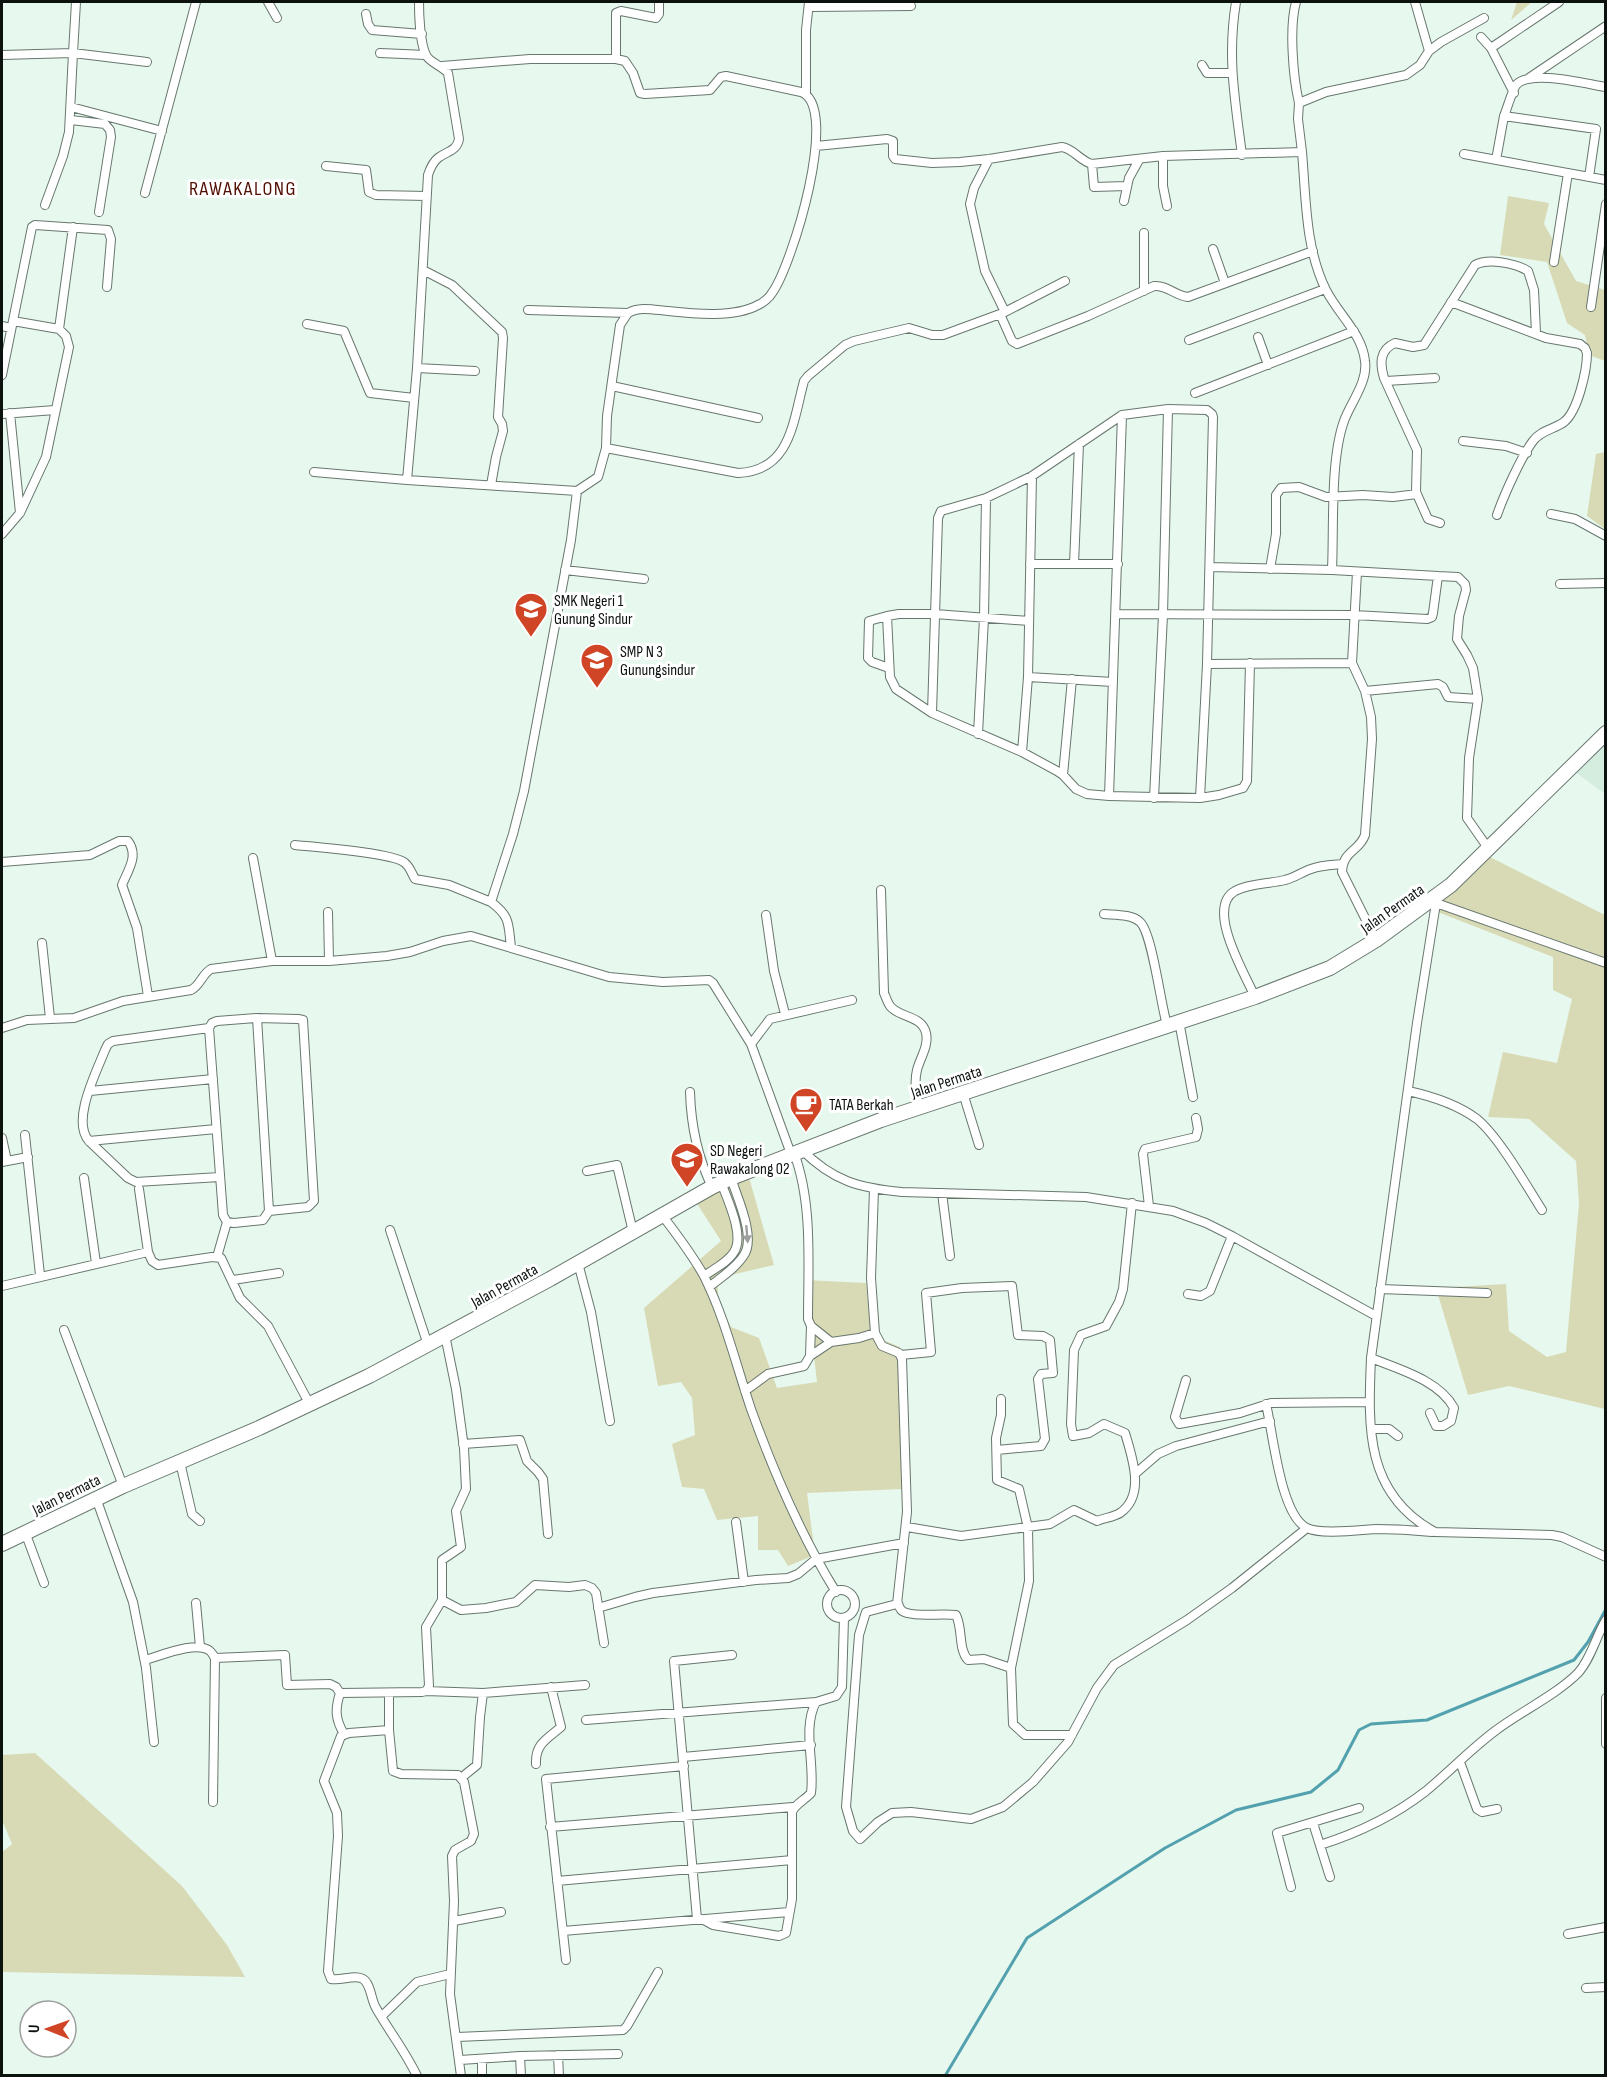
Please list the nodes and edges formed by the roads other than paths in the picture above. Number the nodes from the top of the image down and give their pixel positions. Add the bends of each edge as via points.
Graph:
1 (76, 2) edge
2 (196, 2) edge
3 (268, 2) edge
4 (419, 2) edge
5 (659, 2) edge
6 (1236, 2) edge
7 (1296, 2) edge
8 (1415, 2) edge
9 (1559, 2) edge
10 (809, 4) edge
11 (910, 6) dead end
12 (366, 14) dead end
13 (277, 18) dead end
14 (1484, 18) dead end
15 (1605, 26) edge
16 (422, 34) junction
17 (1481, 37) dead end
18 (1491, 48) junction
19 (1430, 51) junction
20 (74, 53) junction
21 (380, 53) dead end
22 (2, 55) edge
23 (426, 55) junction
24 (616, 59) junction
25 (147, 62) dead end
26 (442, 66) junction
27 (1202, 66) dead end
28 (1231, 73) junction
29 (1528, 78) junction
30 (1605, 87) edge
31 (1514, 93) junction
32 (806, 94) junction
33 (1299, 103) junction
34 (71, 107) junction
35 (1504, 116) junction
36 (71, 120) junction
37 (162, 130) junction
38 (816, 146) junction
39 (1302, 152) junction
40 (1464, 154) dead end
41 (1242, 155) junction
42 (1163, 156) junction
43 (989, 159) junction
44 (1139, 160) junction
45 (1496, 160) junction
46 (1092, 164) junction
47 (326, 166) dead end
48 (1568, 173) junction
49 (1589, 177) junction
50 (1605, 180) edge
51 (1126, 186) junction
52 (145, 193) dead end
53 (427, 196) junction
54 (1124, 201) dead end
55 (1605, 204) edge
56 (45, 205) dead end
57 (1167, 206) dead end
58 (99, 212) dead end
59 (73, 227) junction
60 (1144, 233) dead end
61 (1214, 249) dead end
62 (1602, 250) edge
63 (1313, 251) junction
64 (1554, 262) dead end
65 (423, 270) junction
66 (1065, 281) dead end
67 (1226, 283) junction
68 (107, 287) dead end
69 (1325, 289) junction
70 (1144, 291) junction
71 (1451, 302) junction
72 (1591, 307) dead end
73 (528, 310) dead end
74 (628, 313) junction
75 (1003, 313) junction
76 (306, 324) dead end
77 (12, 325) junction
78 (2, 326) edge
79 (59, 329) junction
80 (1353, 331) junction
81 (1536, 333) junction
82 (1258, 338) dead end
83 (1189, 340) dead end
84 (1381, 358) junction
85 (1365, 361) junction
86 (1268, 365) junction
87 (417, 368) junction
88 (475, 371) dead end
89 (2, 375) edge
90 (1435, 378) dead end
91 (1386, 381) junction
92 (612, 386) junction
93 (1195, 393) dead end
94 (414, 398) junction
95 (1168, 409) junction
96 (55, 410) junction
97 (6, 413) edge
98 (1122, 415) junction
99 (758, 418) dead end
100 (1463, 441) dead end
101 (1079, 444) junction
102 (606, 448) junction
103 (1527, 453) junction
104 (314, 472) dead end
105 (1032, 476) junction
106 (407, 480) junction
107 (491, 485) junction
108 (577, 490) junction
109 (1417, 494) junction
110 (1335, 497) junction
111 (986, 498) junction
112 (20, 513) junction
113 (1551, 514) dead end
114 (1497, 515) dead end
115 (1440, 523) dead end
116 (2, 534) edge
117 (1605, 536) edge
118 (1030, 564) junction
119 (1074, 564) junction
120 (1119, 564) junction
121 (1210, 567) junction
122 (1270, 569) junction
123 (565, 570) junction
124 (1332, 570) junction
125 (1357, 572) junction
126 (1438, 576) junction
127 (644, 579) dead end
128 (1605, 583) edge
129 (1560, 584) dead end
130 (935, 614) junction
131 (1117, 614) junction
132 (1208, 614) junction
133 (1163, 615) junction
134 (1354, 615) junction
135 (887, 616) junction
136 (984, 618) junction
137 (1029, 621) junction
138 (1250, 663) junction
139 (1352, 663) junction
140 (1207, 664) junction
141 (889, 668) junction
142 (1028, 677) junction
143 (1072, 679) junction
144 (1113, 682) junction
145 (1365, 691) junction
146 (1478, 699) junction
147 (932, 713) junction
148 (1605, 733) edge
149 (978, 734) junction
150 (1022, 752) junction
151 (1064, 775) junction
152 (1109, 796) junction
153 (1154, 798) junction
154 (1200, 798) junction
155 (295, 845) dead end
156 (1488, 848) junction
157 (253, 858) dead end
158 (2, 862) edge
159 (1343, 864) junction
160 (881, 890) dead end
161 (491, 902) junction
162 (1434, 902) junction
163 (328, 912) dead end
164 (1104, 914) dead end
165 (766, 915) dead end
166 (1376, 940) junction
167 (42, 943) dead end
168 (511, 947) junction
169 (272, 961) junction
170 (329, 961) junction
171 (1605, 963) edge
172 (148, 996) junction
173 (1255, 997) junction
174 (852, 1000) dead end
175 (785, 1014) junction
176 (50, 1018) junction
177 (257, 1018) junction
178 (1173, 1023) junction
179 (2, 1028) edge
180 (209, 1028) junction
181 (751, 1044) junction
182 (213, 1079) junction
183 (90, 1091) junction
184 (1408, 1091) junction
185 (690, 1092) dead end
186 (963, 1093) junction
187 (1193, 1097) dead end
188 (919, 1107) junction
189 (1196, 1118) dead end
190 (216, 1129) junction
191 (25, 1135) dead end
192 (2, 1138) edge
193 (89, 1141) junction
194 (979, 1145) dead end
195 (796, 1152) junction
196 (28, 1157) junction
197 (4, 1161) edge
198 (588, 1171) dead end
199 (220, 1177) junction
200 (84, 1178) dead end
201 (721, 1182) junction
202 (139, 1189) dead end
203 (874, 1189) junction
204 (942, 1193) junction
205 (1132, 1203) junction
206 (1149, 1206) junction
207 (1542, 1210) dead end
208 (269, 1211) junction
209 (662, 1215) junction
210 (227, 1222) junction
211 (390, 1230) dead end
212 (633, 1232) junction
213 (1232, 1236) junction
214 (148, 1252) junction
215 (950, 1256) dead end
216 (217, 1257) junction
217 (96, 1263) junction
218 (578, 1263) junction
219 (279, 1273) dead end
220 (40, 1275) junction
221 (704, 1276) junction
222 (232, 1280) junction
223 (2, 1286) edge
224 (709, 1287) junction
225 (1380, 1289) junction
226 (1488, 1293) dead end
227 (1188, 1294) dead end
228 (1376, 1316) junction
229 (811, 1326) junction
230 (64, 1330) dead end
231 (875, 1333) junction
232 (446, 1335) junction
233 (831, 1342) junction
234 (428, 1345) junction
235 (901, 1355) junction
236 (810, 1356) junction
237 (1371, 1358) junction
238 (1186, 1380) dead end
239 (745, 1390) junction
240 (1000, 1399) dead end
241 (1368, 1402) junction
242 (309, 1403) junction
243 (1266, 1404) junction
244 (1430, 1413) dead end
245 (610, 1421) dead end
246 (1270, 1421) junction
247 (1372, 1429) junction
248 (1398, 1436) dead end
249 (463, 1444) junction
250 (997, 1450) junction
251 (180, 1462) junction
252 (1136, 1473) junction
253 (123, 1486) junction
254 (96, 1498) junction
255 (200, 1521) dead end
256 (736, 1522) dead end
257 (907, 1527) junction
258 (1028, 1528) junction
259 (1307, 1528) junction
260 (26, 1532) junction
261 (1435, 1532) junction
262 (548, 1534) dead end
263 (904, 1543) junction
264 (2, 1544) edge
265 (1605, 1557) edge
266 (816, 1559) junction
267 (744, 1582) junction
268 (44, 1583) dead end
269 (836, 1592) junction
270 (442, 1600) junction
271 (196, 1603) dead end
272 (898, 1603) junction
273 (598, 1608) junction
274 (844, 1618) junction
275 (1605, 1620) edge
276 (604, 1643) dead end
277 (200, 1647) junction
278 (732, 1654) dead end
279 (215, 1658) junction
280 (145, 1660) junction
281 (1011, 1668) junction
282 (585, 1685) dead end
283 (551, 1687) junction
284 (426, 1691) junction
285 (340, 1693) junction
286 (389, 1693) junction
287 (483, 1693) junction
288 (1605, 1698) edge
289 (816, 1702) junction
290 (679, 1713) junction
291 (585, 1720) dead end
292 (1605, 1721) edge
293 (388, 1730) junction
294 (344, 1734) junction
295 (1072, 1735) junction
296 (154, 1742) dead end
297 (1605, 1744) edge
298 (811, 1745) junction
299 (683, 1761) junction
300 (1460, 1762) junction
301 (536, 1764) dead end
302 (461, 1778) junction
303 (213, 1802) dead end
304 (793, 1807) junction
305 (1359, 1808) dead end
306 (1497, 1809) dead end
307 (688, 1815) junction
308 (1313, 1823) junction
309 (550, 1827) junction
310 (1320, 1845) junction
311 (792, 1860) junction
312 (693, 1870) junction
313 (1330, 1877) dead end
314 (557, 1881) junction
315 (1291, 1887) dead end
316 (501, 1912) dead end
317 (789, 1912) junction
318 (700, 1919) junction
319 (454, 1920) junction
320 (1605, 1927) edge
321 (563, 1931) junction
322 (1568, 1934) dead end
323 (566, 1960) dead end
324 (658, 1972) dead end
325 (450, 1974) junction
326 (1605, 1987) edge
327 (1586, 1988) dead end
328 (382, 2016) junction
329 (457, 2037) junction
330 (618, 2054) dead end
331 (558, 2055) junction
332 (520, 2056) junction
333 (482, 2059) junction
334 (460, 2060) junction
335 (417, 2076) edge
336 (461, 2076) edge
337 (482, 2076) edge
338 (521, 2076) edge
339 (560, 2076) edge

1 - 20 street
2 - 37 street
3 - 13 street
4 - 16 street
5 - 24 street via 657,18 616,13
6 - 28 street
7 - 33 street via 1294,53
8 - 19 street
9 - 18 street
10 - 11 street
10 - 32 street
12 - 16 street via 372,30
14 - 19 street
15 - 29 street
16 - 23 street
17 - 18 street
18 - 31 street
19 - 33 street via 1420,66 1406,75 1326,92
20 - 22 street
20 - 25 street
20 - 34 street
21 - 23 street
23 - 26 street
24 - 26 street via 520,59
24 - 32 street via 625,61 640,93 645,94 710,90 726,76
26 - 53 street via 448,73 459,139 455,149 431,167
27 - 28 street via 1207,73
28 - 41 street
29 - 30 street
29 - 31 street via 1516,85
31 - 35 street
32 - 38 street via 815,110
33 - 39 street
34 - 36 street
34 - 37 street
35 - 45 street
35 - 49 street via 1596,129
36 - 56 street
36 - 58 street via 105,124 110,130
37 - 52 street
38 - 43 street via 887,139 893,141 895,159 932,163
38 - 74 street via 808,198 772,294 758,305 740,311 703,315 641,309
39 - 41 street
39 - 63 street
40 - 45 street
41 - 42 street
42 - 44 street
42 - 57 street
43 - 46 street via 1062,147
43 - 75 street via 970,204 985,271
44 - 46 street
44 - 51 street
45 - 48 street
46 - 51 street via 1094,187
47 - 53 street via 366,170 369,192 376,195
48 - 49 street
48 - 64 street
49 - 50 street
51 - 54 street
53 - 65 street
55 - 62 street
59 - 68 street via 106,229 110,233
59 - 77 street via 32,227
59 - 79 street
60 - 70 street
61 - 67 street
62 - 72 street
63 - 67 street
63 - 69 street
65 - 87 street
65 - 107 street via 452,285 502,332 498,412 503,431
66 - 75 street
67 - 70 street via 1188,297 1163,285
69 - 80 street
69 - 83 street
70 - 75 street via 1017,344 1012,341
71 - 81 street
71 - 81 street via 1478,263 1521,267 1531,276
71 - 84 street via 1424,345 1395,343
73 - 74 street
74 - 92 street via 620,325
75 - 102 street via 943,335 909,328 845,345 804,381 789,438 768,466 738,473
76 - 94 street via 344,331 370,393
77 - 78 street
77 - 79 street
77 - 89 street
79 - 96 street via 69,347
80 - 85 street
80 - 86 street
81 - 103 street via 1580,344 1587,360 1570,416 1534,439
82 - 86 street
84 - 85 street
84 - 91 street
85 - 110 street via 1365,375 1341,434
86 - 93 street
87 - 88 street
87 - 94 street
90 - 91 street
91 - 109 street via 1417,450
92 - 99 street
92 - 102 street
94 - 106 street
95 - 98 street
95 - 121 street via 1208,410 1212,414
95 - 133 street
96 - 97 street
96 - 112 street via 46,457
97 - 112 street
98 - 101 street
98 - 120 street
100 - 103 street via 1506,446
101 - 105 street
101 - 119 street
102 - 108 street via 598,477
103 - 114 street
104 - 106 street
105 - 111 street
105 - 118 street
106 - 107 street
107 - 108 street
108 - 123 street
109 - 110 street
109 - 115 street via 1428,519
110 - 122 street via 1299,487 1278,491
110 - 124 street
111 - 130 street via 939,513
111 - 136 street
112 - 116 street
113 - 117 street via 1575,519
118 - 119 street
118 - 137 street
119 - 120 street
120 - 131 street
121 - 122 street
121 - 132 street
122 - 124 street
123 - 127 street
123 - 161 street via 524,791
124 - 125 street
125 - 126 street
125 - 134 street
126 - 134 street via 1430,618
126 - 146 street via 1458,576 1465,584 1457,639 1473,668
128 - 129 street
130 - 135 street
130 - 136 street
130 - 147 street
131 - 133 street
131 - 144 street
132 - 133 street
132 - 134 street
132 - 140 street
133 - 153 street
134 - 139 street
135 - 141 street
135 - 141 street via 869,621 867,656
136 - 137 street
136 - 149 street
137 - 142 street
138 - 139 street
138 - 140 street
138 - 154 street via 1246,785
139 - 145 street
140 - 154 street
141 - 147 street via 896,689
142 - 143 street
142 - 150 street
143 - 144 street
143 - 151 street
144 - 152 street
145 - 146 street via 1438,684 1448,697
145 - 159 street via 1372,740 1366,830 1363,840
146 - 156 street via 1469,758 1467,818
147 - 149 street
148 - 156 main road, Jalan Permata
149 - 150 street
150 - 151 street
151 - 152 street via 1076,789
152 - 153 street
153 - 154 street
155 - 161 street via 401,860 416,879 449,885
156 - 162 main road, Jalan Permata
157 - 169 street
158 - 172 street via 90,855 119,841 128,841 133,859 122,885 137,928
159 - 166 street via 1345,879
159 - 173 street via 1325,865 1288,880 1248,887 1234,892 1226,901 1225,927
160 - 188 street via 884,993 891,1007 918,1020 926,1031 927,1042 916,1082
161 - 168 street via 504,912
162 - 166 main road, Jalan Permata
162 - 171 street
162 - 184 street
163 - 170 street
164 - 178 street via 1143,923
165 - 175 street
166 - 173 main road, Jalan Permata via 1330,968
167 - 176 street
168 - 170 street via 465,937 400,954
168 - 181 street via 609,977 663,982 709,980
169 - 170 street
169 - 172 street via 211,969 195,989
172 - 176 street via 74,1018
173 - 178 main road, Jalan Permata
174 - 175 street
175 - 181 street via 770,1019
176 - 179 street
177 - 180 street via 217,1021
177 - 208 street
177 - 208 street via 303,1020 314,1184 312,1205
178 - 186 main road, Jalan Permata
178 - 187 street
180 - 182 street
180 - 183 street via 113,1041 105,1050
181 - 195 street
182 - 183 street
182 - 190 street
183 - 193 street via 84,1106 83,1130
184 - 207 street via 1477,1120
184 - 225 street
185 - 201 street via 691,1124 702,1167
186 - 188 main road, Jalan Permata
186 - 194 street
188 - 195 main road, Jalan Permata
189 - 206 street via 1196,1137 1145,1149
190 - 193 street
190 - 199 street
191 - 196 street
192 - 197 street
193 - 199 street via 136,1182
195 - 201 main road, Jalan Permata
195 - 203 street via 840,1179
195 - 229 street via 806,1204
196 - 197 street
196 - 220 street
198 - 212 street via 617,1165
199 - 210 street
200 - 217 street
201 - 209 main road, Jalan Permata
201 - 221 street via 736,1225 736,1251
201 -> 224 street via 746,1223 747,1248 737,1263
202 - 214 street
203 - 204 street
203 - 231 street via 871,1278
204 - 205 street via 1086,1197
204 - 215 street
205 - 206 street
205 - 252 street via 1119,1302 1106,1326 1081,1335 1074,1350 1071,1424 1073,1436 1104,1424 1125,1433
206 - 213 street via 1173,1211
208 - 210 street via 263,1220
209 - 212 main road, Jalan Permata
209 - 221 street
210 - 216 street
211 - 234 street
212 - 218 main road, Jalan Permata
213 - 227 street via 1210,1291 1201,1296
213 - 228 street
214 - 216 street via 158,1265
214 - 217 street
216 - 222 street via 224,1262
217 - 220 street
218 - 232 main road, Jalan Permata
218 - 245 street via 591,1312
219 - 222 street
220 - 223 street
221 - 224 street
222 - 242 street via 240,1298 268,1326
224 - 239 street
225 - 226 street
225 - 228 street
228 - 237 street
229 - 233 street
229 - 236 street
230 - 253 street
231 - 233 street
231 - 235 street via 882,1346
232 - 234 main road, Jalan Permata
232 - 249 street
233 - 236 street
234 - 242 main road, Jalan Permata
235 - 250 street via 931,1352 926,1293 1012,1286 1018,1335 1050,1340 1053,1373 1041,1374 1038,1379 1045,1439 1041,1446
235 - 257 street
236 - 239 street via 804,1366 768,1374
237 - 241 street
237 - 244 street via 1439,1390 1454,1408 1451,1421 1443,1426 1436,1426
238 - 243 street via 1175,1417 1179,1424
239 - 266 street via 786,1501
240 - 250 street
241 - 243 street
241 - 247 street
242 - 251 main road, Jalan Permata
243 - 246 street
246 - 252 street via 1166,1450
246 - 259 street via 1281,1484 1296,1519
247 - 248 street via 1389,1429
247 - 261 street via 1384,1485 1419,1523
249 - 262 street via 520,1440 527,1461 543,1479
249 - 270 street via 466,1489 456,1511 461,1547 441,1564
250 - 258 street via 997,1480 1019,1489
251 - 253 main road, Jalan Permata
251 - 255 street via 192,1514
252 - 258 street via 1129,1504 1119,1513 1098,1521 1074,1510 1050,1524
253 - 254 main road, Jalan Permata
254 - 260 main road, Jalan Permata
254 - 280 street via 133,1602
256 - 267 street
257 - 258 street via 960,1536
257 - 263 street
258 - 281 street via 1029,1581
259 - 261 street
259 - 295 street via 1223,1594 1114,1665
260 - 264 main road, Jalan Permata
260 - 268 street
261 - 265 street via 1552,1535
263 - 266 street
263 - 272 street
266 - 267 street via 793,1576
266 - 269 street
267 - 273 street via 634,1597
269 - 274 street via 829,1599 828,1608 834,1617
269 - 274 street via 849,1593 855,1600 852,1613
270 - 273 street via 461,1610 486,1608 516,1602 535,1586 585,1585 596,1593
270 - 284 street via 426,1627
271 - 277 street
272 - 281 street via 905,1613 957,1616 963,1655 968,1660 984,1659
272 - 295 street via 866,1612 859,1635 846,1807 860,1839 892,1814 911,1812 971,1819 988,1814 1033,1782
273 - 276 street
274 - 289 street via 842,1687 836,1696
275 - 300 street via 1577,1673 1494,1731
277 - 279 street
277 - 280 street
278 - 290 street via 674,1661
279 - 285 street via 283,1654 287,1685 330,1684
279 - 303 street
280 - 296 street
281 - 295 street via 1013,1724 1025,1735
282 - 283 street
283 - 287 street
283 - 301 street via 561,1727 538,1747
284 - 286 street
284 - 287 street
285 - 286 street
285 - 294 street via 336,1715
286 - 293 street
287 - 302 street via 477,1765
288 - 292 street
289 - 290 street
289 - 298 street via 812,1709
290 - 291 street
290 - 299 street
292 - 297 street
293 - 294 street
293 - 302 street via 393,1771 454,1774
294 - 328 street via 324,1778 338,1829 329,1976 365,1980
298 - 299 street
298 - 304 street via 811,1793
299 - 307 street
299 - 309 street via 546,1779
300 - 306 street via 1477,1809
300 - 310 street via 1388,1817
302 - 319 street via 474,1834 452,1857
304 - 307 street
304 - 311 street
305 - 308 street
307 - 309 street
307 - 312 street
308 - 310 street
308 - 315 street via 1277,1833
309 - 314 street
310 - 313 street
311 - 312 street
311 - 317 street
312 - 314 street
312 - 318 street
314 - 321 street
316 - 319 street
317 - 318 street
317 - 318 street via 786,1933 779,1936 713,1925
318 - 321 street
319 - 325 street
320 - 322 street
321 - 323 street
324 - 329 street via 622,2030
325 - 328 street via 417,1982
325 - 329 street
326 - 327 street
328 - 335 street
329 - 334 street
330 - 331 street
331 - 332 street
331 - 339 street
332 - 333 street
332 - 338 street
333 - 334 street
333 - 337 street
334 - 336 street

